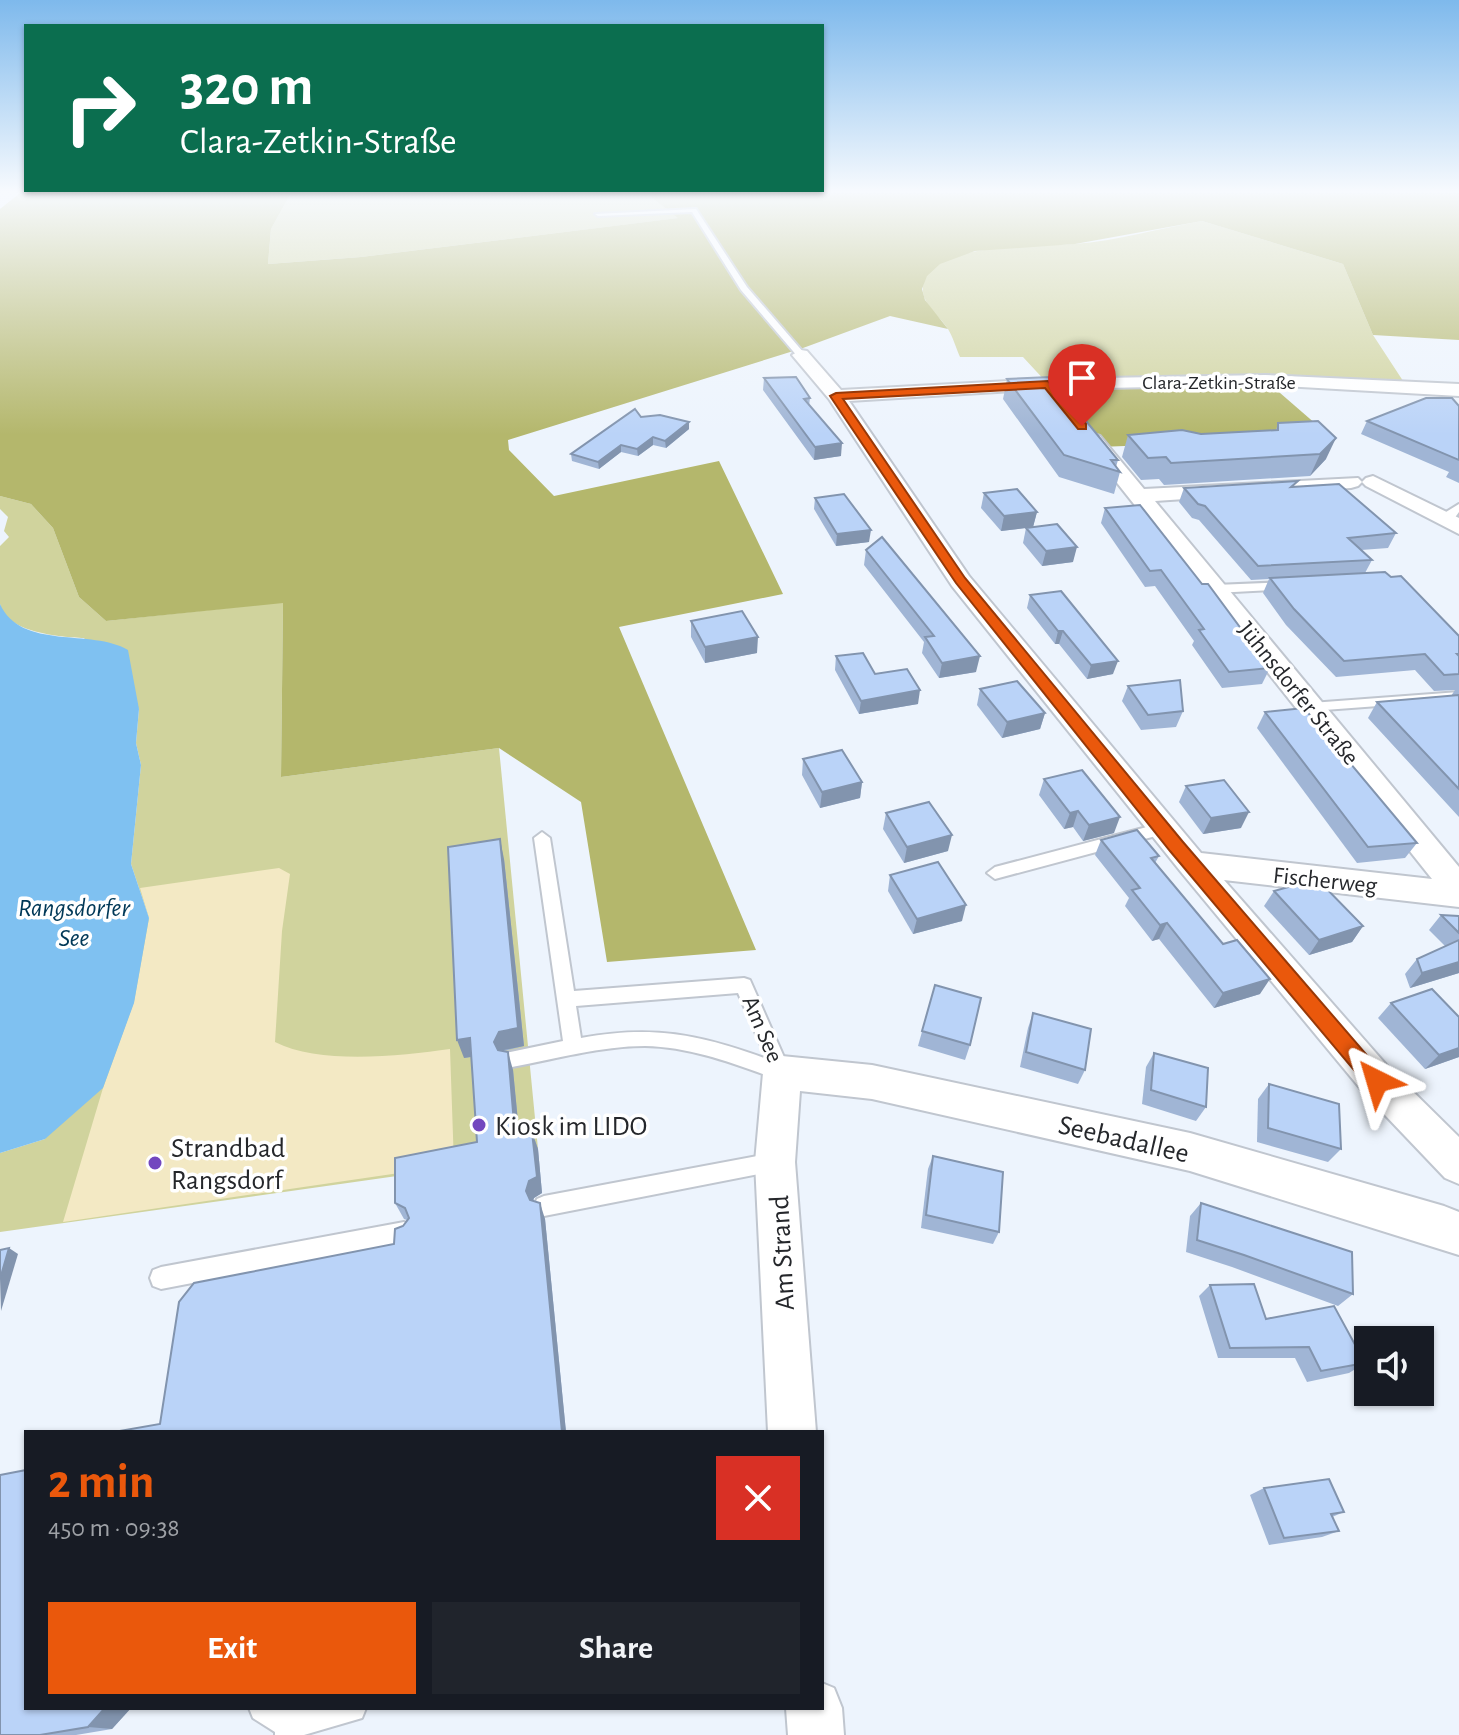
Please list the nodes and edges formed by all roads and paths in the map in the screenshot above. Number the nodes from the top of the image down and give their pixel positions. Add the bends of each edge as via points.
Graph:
1 (735, 274) edge
2 (801, 355) joint
3 (1048, 384) junction
4 (1459, 390) edge
5 (836, 396) junction
6 (1351, 482) dead end
7 (1373, 482) dead end
8 (1139, 496) junction
9 (1455, 518) edge
10 (1305, 585) edge
11 (1215, 589) junction
12 (1459, 696) edge
13 (1311, 707) junction
14 (1162, 829) junction
15 (542, 838) dead end
16 (1192, 864) junction
17 (995, 873) dead end
18 (1459, 892) edge
19 (566, 999) junction
20 (573, 1048) junction
21 (512, 1059) edge
22 (782, 1073) junction
23 (775, 1162) junction
24 (1459, 1165) edge
25 (544, 1206) edge
26 (404, 1232) edge
27 (1459, 1234) edge
28 (161, 1278) dead end
29 (792, 1430) edge
30 (265, 1710) edge
31 (346, 1710) edge
32 (814, 1710) edge
33 (289, 1730) edge
34 (816, 1735) edge

1 - 2 lane
2 - 5 street
3 - 4 street, Clara-Zetkin-Straße via 1265,380
3 - 5 street, Clara-Zetkin-Straße
3 - 8 street, Jühnsdorfer Straße
5 - 14 street via 960,581
6 - 8 street
7 - 9 street
8 - 11 street, Jühnsdorfer Straße
10 - 11 lane
11 - 13 street, Jühnsdorfer Straße
12 - 13 lane
13 - 18 street, Jühnsdorfer Straße
14 - 16 street
14 - 17 lane
15 - 19 lane
16 - 18 street, Fischerweg
16 - 24 street via 1377,1081
19 - 20 lane
19 - 22 lane, Am See via 744,985
20 - 21 lane
20 - 22 lane via 629,1039 682,1042
22 - 23 street, Am Strand
22 - 27 street, Seebadallee via 872,1082 1190,1152
23 - 25 lane
23 - 29 street, Am Strand
26 - 28 lane
30 - 33 lane
31 - 33 lane
32 - 34 street

